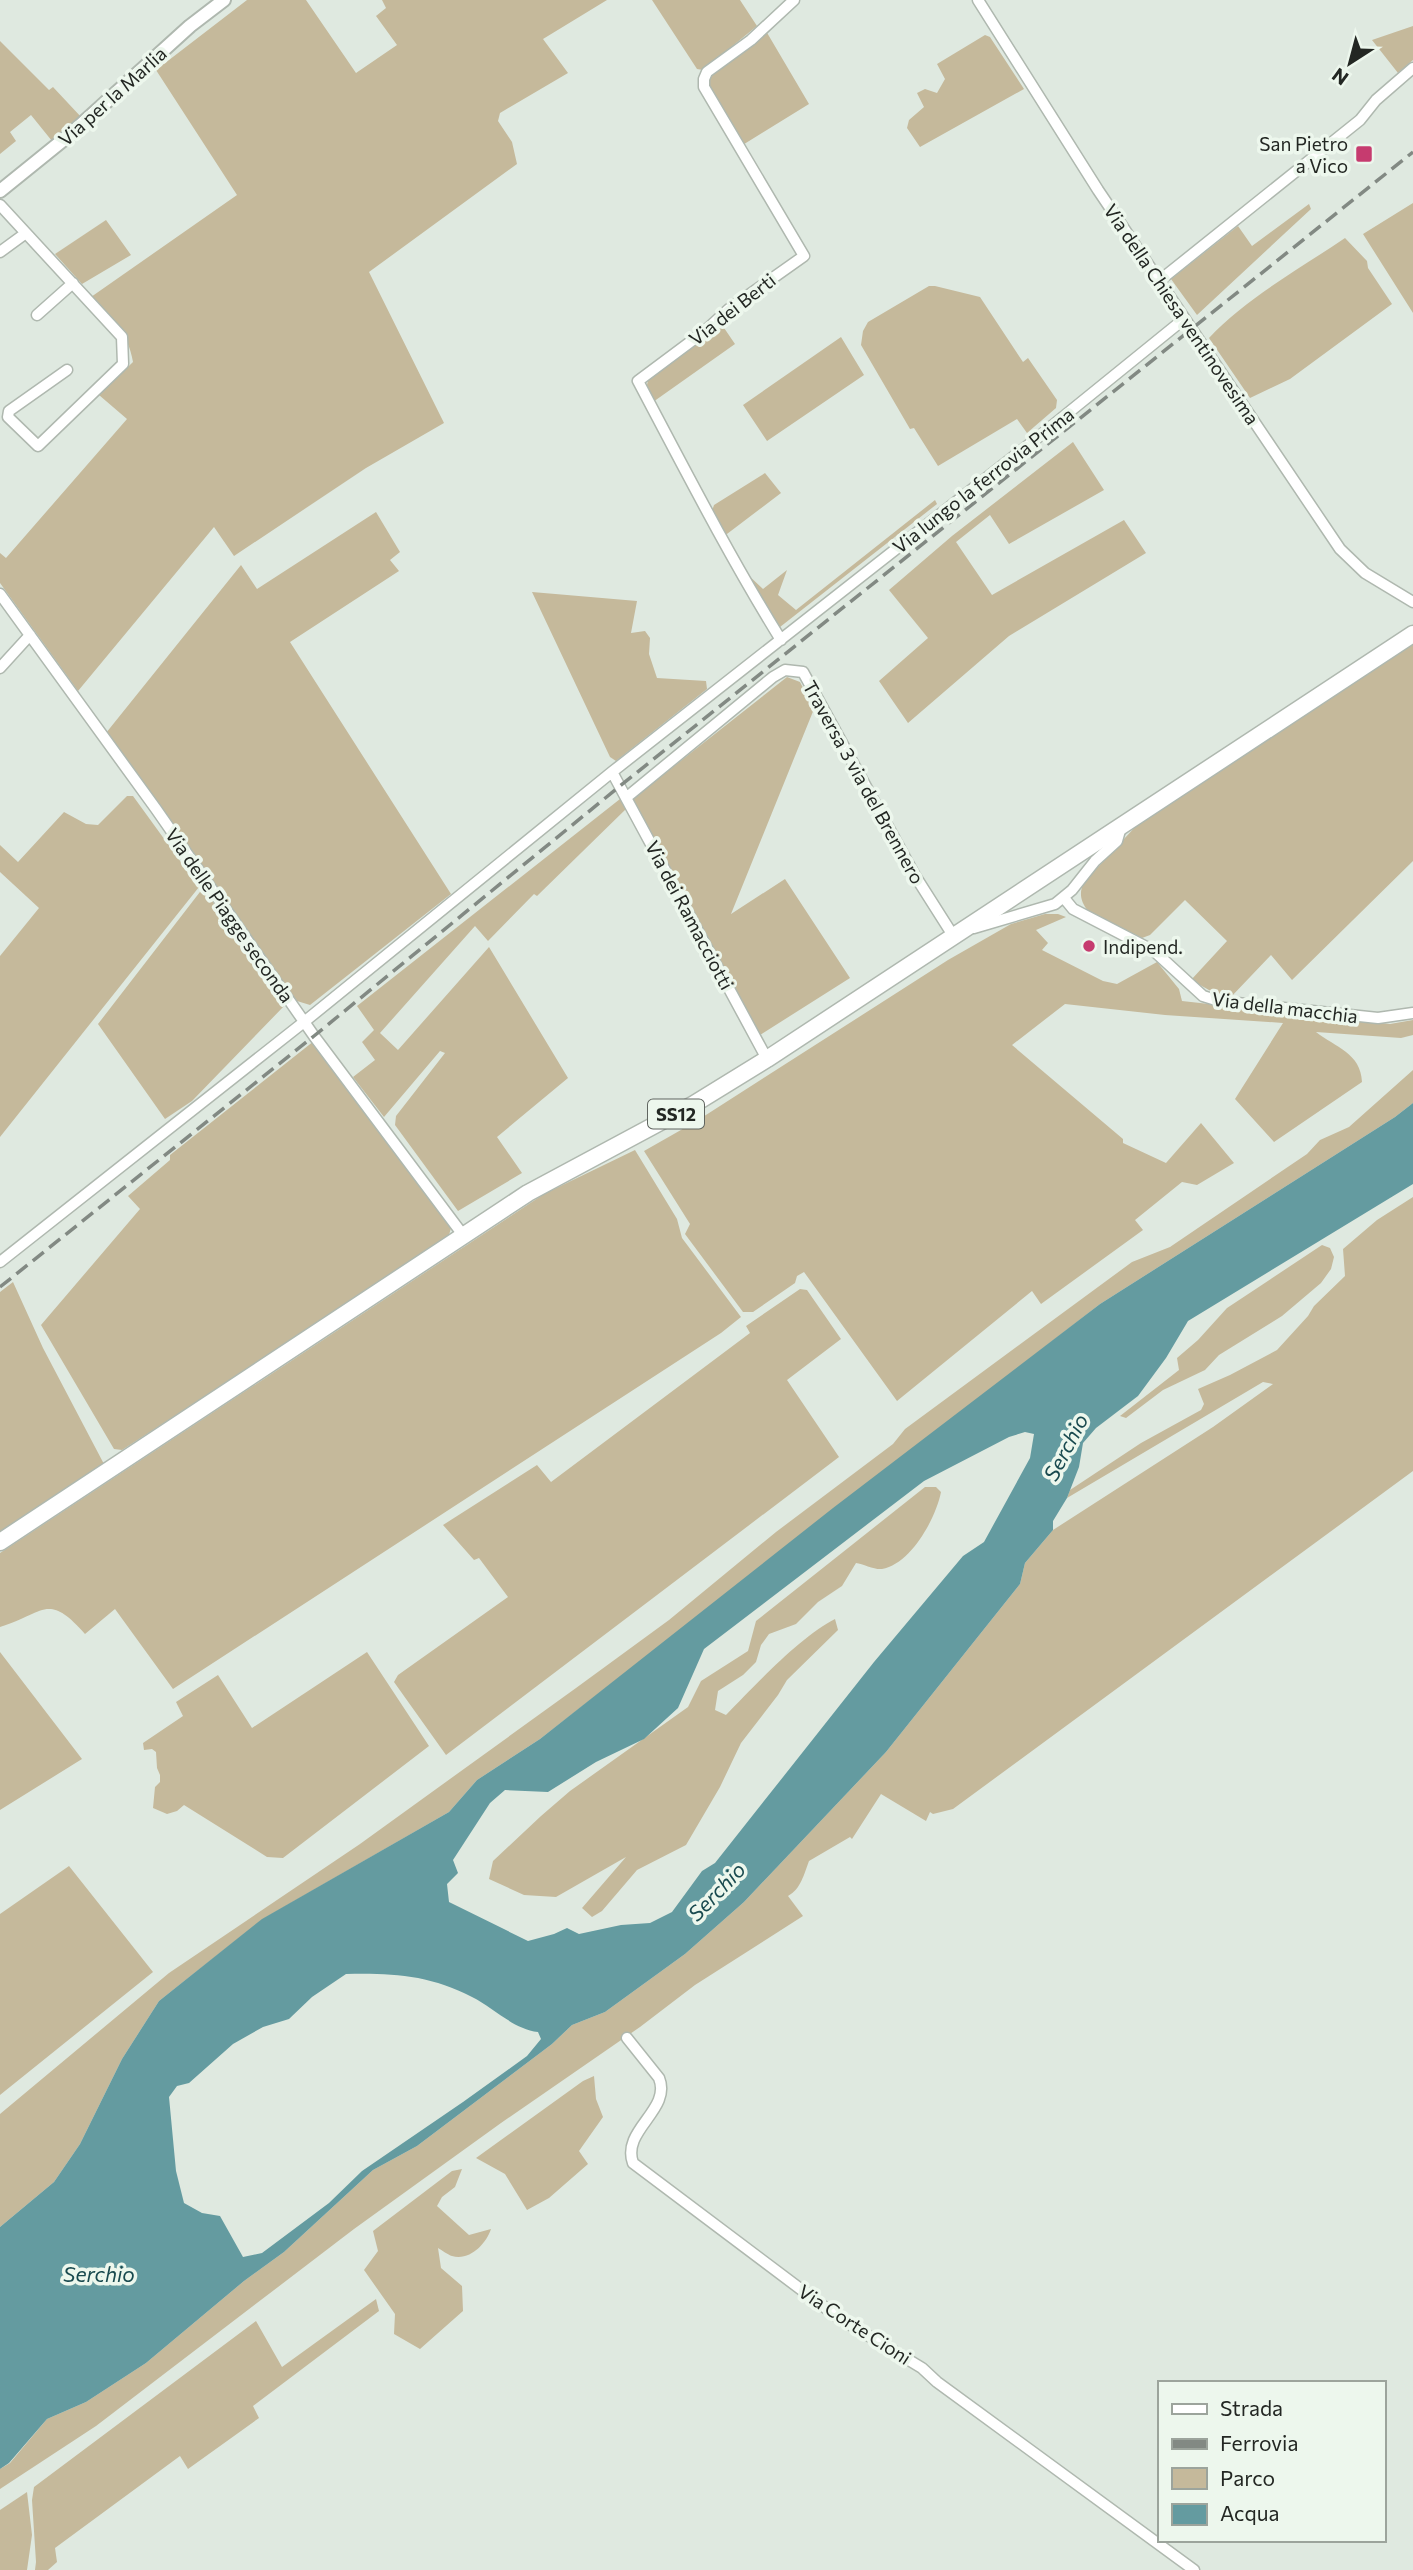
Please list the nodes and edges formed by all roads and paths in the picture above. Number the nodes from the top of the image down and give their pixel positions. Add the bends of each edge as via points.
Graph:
1 (224, 0) edge
2 (794, 0) edge
3 (978, 0) edge
4 (1413, 68) edge
5 (0, 191) edge
6 (0, 205) edge
7 (26, 233) junction
8 (0, 252) edge
9 (1160, 281) junction
10 (73, 283) junction
11 (37, 315) dead end
12 (1184, 319) junction
13 (67, 370) dead end
14 (0, 594) edge
15 (1413, 602) edge
16 (1413, 634) edge
17 (30, 635) junction
18 (781, 640) junction
19 (0, 668) edge
20 (612, 772) junction
21 (627, 797) junction
22 (1122, 825) junction
23 (1064, 898) junction
24 (959, 934) junction
25 (1413, 1013) edge
26 (304, 1022) junction
27 (767, 1059) junction
28 (463, 1235) junction
29 (0, 1262) edge
30 (0, 1542) edge
31 (627, 2038) dead end
32 (1194, 2570) edge

1 - 5 street, Via per la Marlia
2 - 18 street, Via dei Berti via 707,72 704,88 804,256 638,381 715,529
3 - 9 street, Via della Chiesa ventinovesima
4 - 9 street via 1360,120
6 - 7 street
7 - 8 street
7 - 10 street
9 - 12 street, Via della Chiesa ventinovesima
10 - 11 street
10 - 13 street via 119,332 124,360 38,446 8,417 9,411
12 - 15 street, Via della Chiesa ventinovesima via 1340,549 1366,573
12 - 18 street, Via lungo la ferrovia Prima
14 - 17 street, Via delle Piagge seconda
16 - 22 main road, SS12
17 - 19 street
17 - 26 street, Via delle Piagge seconda
18 - 20 street, Via lungo la ferrovia Prima
20 - 21 street, Via dei Ramacciotti
20 - 26 street, Via lungo la ferrovia Prima
21 - 24 street, Traversa 3 via del Brennero via 773,677 785,670 803,672 914,874
21 - 27 street, Via dei Ramacciotti
22 - 23 street via 1117,841
22 - 24 main road, SS12
23 - 24 street
23 - 25 street, Via della macchia via 1073,909 1154,951 1203,996 1378,1018
24 - 27 main road, SS12
26 - 28 street, Via delle Piagge seconda
26 - 29 street, Via lungo la ferrovia Prima
27 - 28 main road, SS12 via 694,1104 528,1193
28 - 30 main road, SS12
31 - 32 street, Via Corte Cioni via 662,2085 657,2103 632,2142 633,2163 839,2318 922,2368

